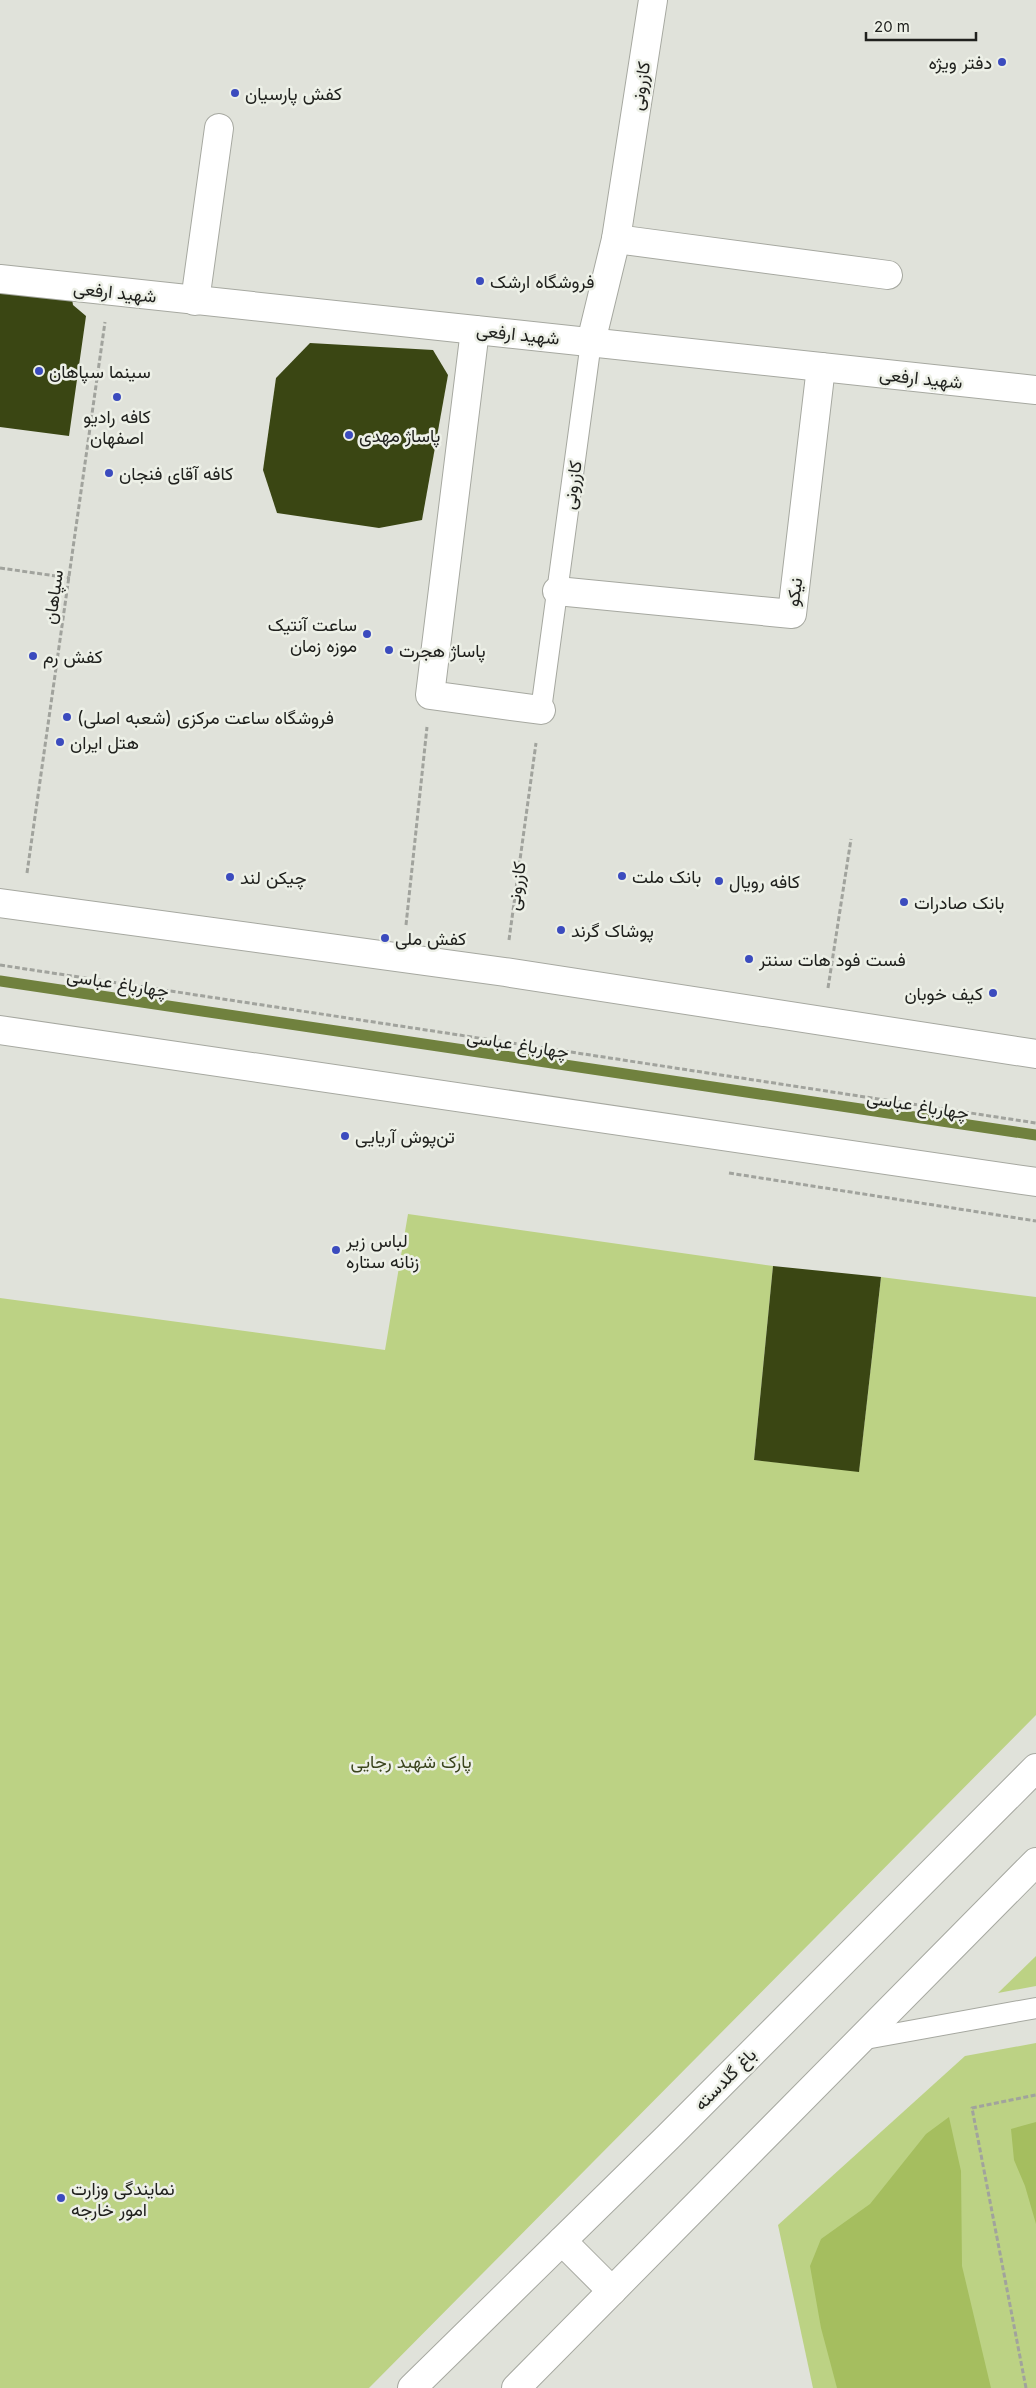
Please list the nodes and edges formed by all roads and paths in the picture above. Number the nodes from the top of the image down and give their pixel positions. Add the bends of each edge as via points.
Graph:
1 (653, 0) edge
2 (219, 128) dead end
3 (616, 239) junction
4 (888, 275) dead end
5 (0, 279) edge
6 (110, 292) junction
7 (195, 301) junction
8 (475, 330) junction
9 (591, 342) junction
10 (821, 367) junction
11 (1036, 390) edge
12 (0, 568) edge
13 (70, 578) junction
14 (557, 591) junction
15 (430, 695) junction
16 (541, 710) junction
17 (851, 839) dead end
18 (11, 904) edge
19 (402, 958) junction
20 (0, 965) edge
21 (505, 972) junction
22 (823, 1021) junction
23 (0, 1030) edge
24 (1036, 1054) edge
25 (1036, 1123) edge
26 (1036, 1182) edge
27 (1036, 1768) edge
28 (1036, 1862) edge
29 (1036, 2008) edge
30 (860, 2040) junction
31 (1036, 2095) edge
32 (562, 2241) junction
33 (612, 2290) junction
34 (412, 2388) edge
35 (516, 2388) edge
36 (1026, 2388) edge

1 - 3 street, کازرونی
2 - 7 street
3 - 4 street
3 - 9 street, کازرونی
5 - 6 street, شهید ارفعی
6 - 7 street, شهید ارفعی
6 - 13 path, سپاهان
7 - 8 street, شهید ارفعی
8 - 9 street, شهید ارفعی
8 - 15 street
9 - 10 street, شهید ارفعی
9 - 14 lane, کازرونی
10 - 11 street, شهید ارفعی
10 - 14 street, نیکو via 792,614
12 - 13 path
13 - 18 path, سپاهان
14 - 16 lane, کازرونی
15 - 16 street
15 - 19 path
16 - 21 path, کازرونی
17 - 22 path
18 - 19 street
19 - 21 street
20 - 25 path, چهارباغ عباسی
21 - 22 street
22 - 24 street
23 - 26 street
27 - 32 street, باغ گلدسته
28 - 30 street
29 - 30 lane
30 - 33 street
31 - 36 path via 972,2108
32 - 33 street
32 - 34 street, باغ گلدسته
33 - 35 street

